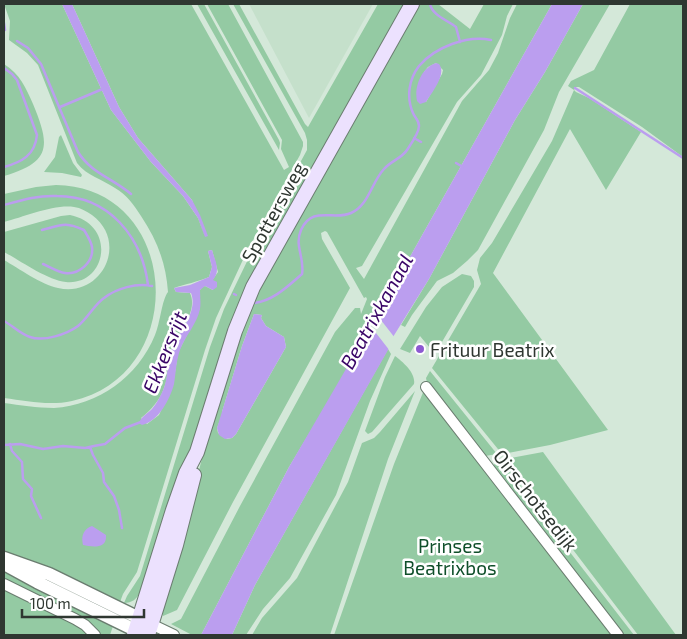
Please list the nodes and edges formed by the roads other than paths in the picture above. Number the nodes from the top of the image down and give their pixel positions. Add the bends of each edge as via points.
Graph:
1 (412, 4) edge
2 (426, 387) dead end
3 (4, 558) edge
4 (4, 564) edge
5 (4, 584) edge
6 (142, 630) edge
7 (95, 635) edge
8 (173, 635) edge
9 (618, 635) edge

1 - 6 main road, Spottersweg via 253,287 235,331 197,452 173,510
2 - 9 street, Oirschotsedijk
3 - 6 street via 49,574
4 - 6 street
5 - 7 street via 75,619
6 - 8 street

